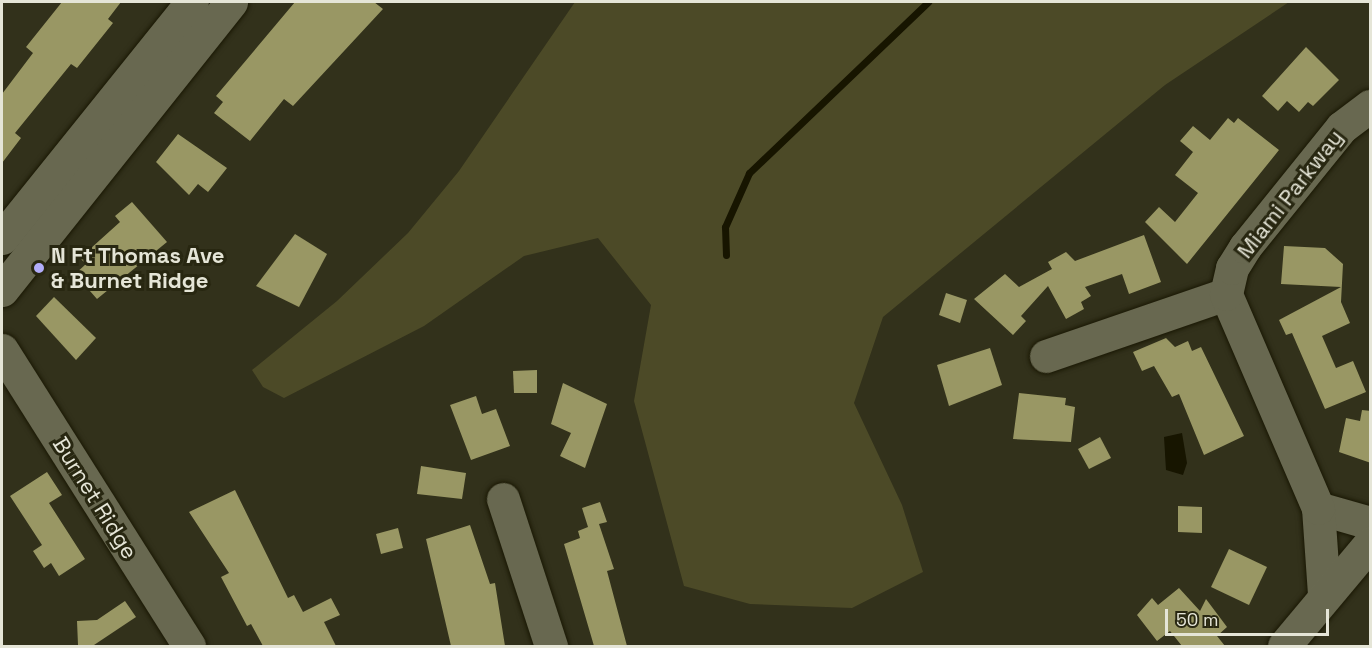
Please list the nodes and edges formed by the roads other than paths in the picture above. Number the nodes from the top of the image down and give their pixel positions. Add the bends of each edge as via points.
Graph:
1 (192, 2) edge
2 (231, 2) edge
3 (1371, 106) edge
4 (2, 238) edge
5 (2, 290) edge
6 (1226, 294) junction
7 (2, 350) edge
8 (1047, 356) dead end
9 (503, 499) dead end
10 (1318, 508) junction
11 (1371, 522) edge
12 (1371, 543) edge
13 (1324, 594) junction
14 (189, 646) edge
15 (551, 646) edge
16 (1284, 646) edge

1 - 4 street
2 - 5 street
3 - 6 street, Miami Parkway via 1342,127 1245,247 1232,268
6 - 8 street
6 - 10 street
7 - 14 street, Burnet Ridge
9 - 15 street
10 - 11 street
10 - 13 street
12 - 13 street
13 - 16 street

